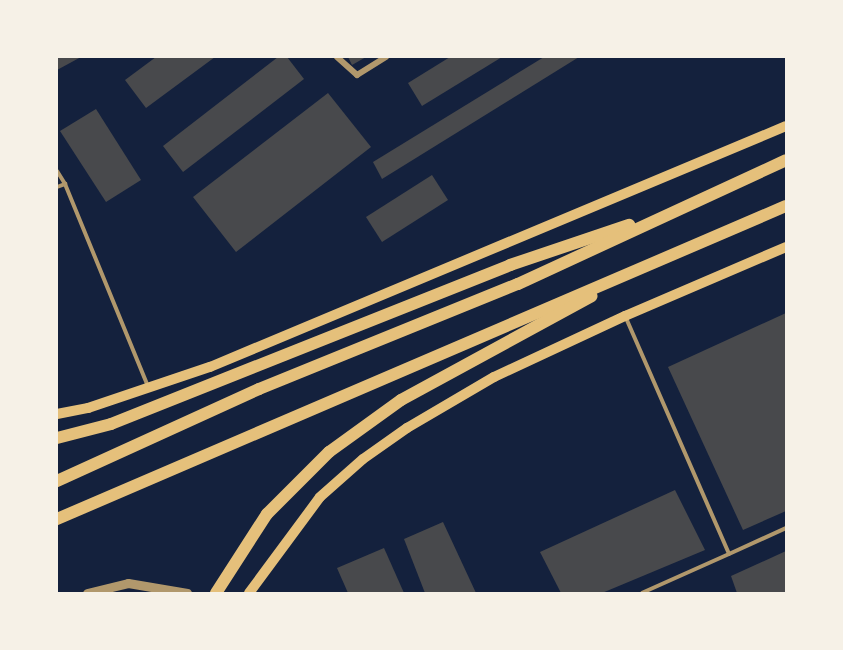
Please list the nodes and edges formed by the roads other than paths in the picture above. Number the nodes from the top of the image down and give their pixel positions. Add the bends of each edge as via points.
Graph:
1 (337, 57) edge
2 (386, 57) edge
3 (786, 126) edge
4 (786, 160) edge
5 (57, 171) edge
6 (65, 184) junction
7 (57, 187) edge
8 (687, 206) junction
9 (786, 206) edge
10 (786, 247) edge
11 (625, 316) junction
12 (534, 319) junction
13 (148, 388) junction
14 (57, 414) edge
15 (57, 438) edge
16 (57, 481) edge
17 (57, 519) edge
18 (786, 528) edge
19 (729, 554) junction
20 (87, 593) edge
21 (188, 593) edge
22 (216, 593) edge
23 (249, 593) edge
24 (642, 593) edge

1 - 2 street via 357,75
3 - 13 main road via 373,301
4 - 8 highway
5 - 6 lane
6 - 7 lane
6 - 13 lane
8 - 15 highway via 510,266 111,424
8 - 16 highway via 518,284 259,389
9 - 12 highway via 689,246
10 - 11 main road
11 - 19 lane
11 - 23 main road via 494,377 363,459 320,497
12 - 17 highway
12 - 22 highway via 401,400 329,452 267,514
13 - 14 main road
18 - 19 lane
19 - 24 lane
20 - 21 street via 128,583

